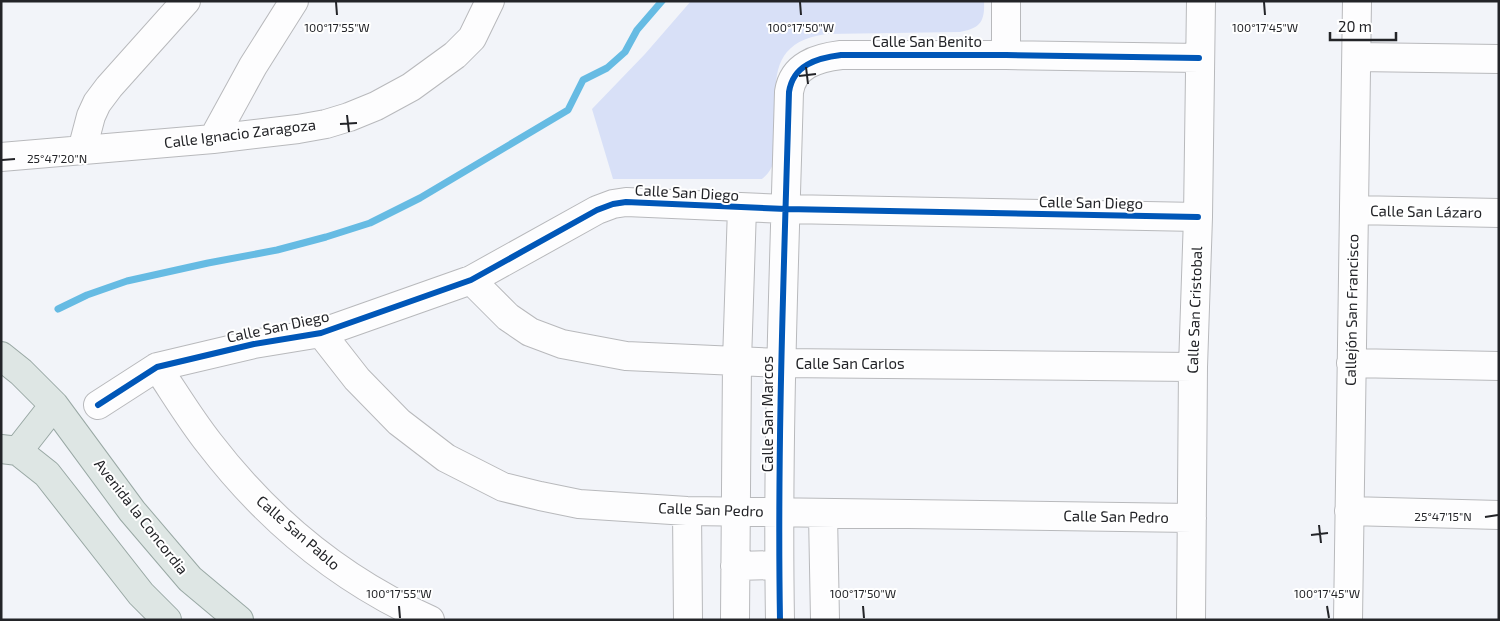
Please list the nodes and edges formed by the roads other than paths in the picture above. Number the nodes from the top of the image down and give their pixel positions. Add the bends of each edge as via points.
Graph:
1 (186, 1) edge
2 (294, 1) edge
3 (490, 1) edge
4 (1006, 1) edge
5 (1201, 1) edge
6 (1357, 1) edge
7 (1006, 55) junction
8 (1357, 57) junction
9 (1199, 58) junction
10 (1499, 59) edge
11 (213, 139) junction
12 (82, 150) junction
13 (1, 157) edge
14 (742, 208) junction
15 (786, 209) junction
16 (1354, 210) junction
17 (1499, 213) edge
18 (1198, 217) junction
19 (471, 280) junction
20 (321, 333) junction
21 (1, 356) edge
22 (737, 361) junction
23 (1350, 362) junction
24 (781, 363) junction
25 (1499, 366) edge
26 (157, 367) junction
27 (1193, 367) junction
28 (54, 405) junction
29 (98, 405) dead end
30 (10, 450) edge
31 (687, 510) junction
32 (735, 511) junction
33 (1349, 511) junction
34 (780, 512) junction
35 (823, 514) junction
36 (1499, 515) edge
37 (1192, 518) junction
38 (779, 565) junction
39 (735, 566) junction
40 (167, 620) edge
41 (238, 620) edge
42 (430, 620) edge
43 (688, 620) edge
44 (735, 620) edge
45 (780, 620) edge
46 (825, 620) edge
47 (1191, 620) edge
48 (1348, 620) edge

1 - 12 street via 97,104
2 - 11 street
3 - 11 street, Calle Ignacio Zaragoza via 472,38 461,49 411,87 376,106 326,124
4 - 7 street
5 - 9 street, Calle San Cristobal
6 - 8 street, Callejón San Francisco
7 - 9 street, Calle San Benito
7 - 15 street, Calle San Benito via 841,55 823,58 800,69 794,76 790,92
8 - 10 street
8 - 16 street, Callejón San Francisco
9 - 18 street, Calle San Cristobal
11 - 12 street, Calle Ignacio Zaragoza
12 - 13 street, Calle Ignacio Zaragoza
14 - 15 street, Calle San Diego
14 - 19 street, Calle San Diego via 613,204
14 - 22 street, Calle San Marcos
15 - 18 street, Calle San Diego
15 - 24 street, Calle San Marcos
16 - 17 street, Calle San Lázaro
16 - 23 street, Callejón San Francisco
18 - 27 street, Calle San Cristobal
19 - 20 street, Calle San Diego
19 - 22 street, Calle San Carlos via 508,317 530,332 562,344 626,356
20 - 26 street, Calle San Diego via 254,344
20 - 31 street, Calle San Pedro via 357,379 399,422 446,458 503,487 579,504
21 - 28 main road, Avenida la Concordia
22 - 24 street, Calle San Carlos
22 - 32 street, Calle San Marcos
23 - 25 street
23 - 33 street, Callejón San Francisco
24 - 27 street, Calle San Carlos
24 - 34 street, Calle San Marcos
26 - 29 street, Calle San Diego
26 - 42 street, Calle San Pablo via 209,443 262,505 312,549 358,583
27 - 37 street, Calle San Cristobal
28 - 30 main road
28 - 41 main road, Avenida la Concordia via 132,510 190,579
30 - 40 main road via 31,459 47,474 141,594
31 - 32 street, Calle San Pedro
31 - 43 street
32 - 34 street, Calle San Pedro
32 - 39 street, Calle San Marcos
33 - 36 street
33 - 48 street, Callejón San Francisco
34 - 35 street, Calle San Pedro
34 - 38 street, Calle San Marcos
35 - 37 street, Calle San Pedro
35 - 46 street
37 - 47 street, Calle San Cristobal
38 - 39 street
38 - 45 street, Calle San Marcos
39 - 44 street, Calle San Marcos

